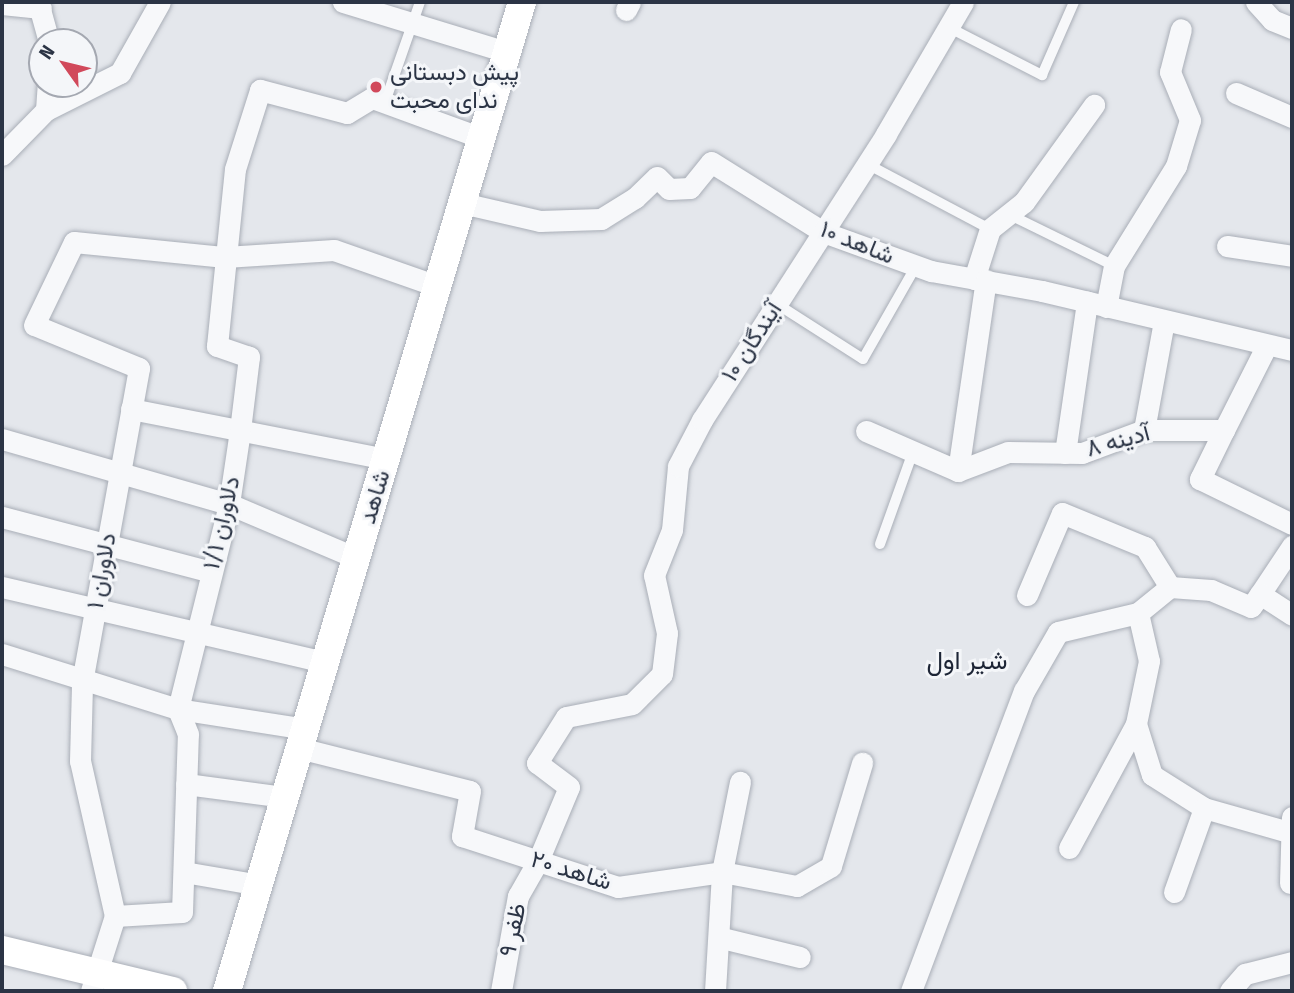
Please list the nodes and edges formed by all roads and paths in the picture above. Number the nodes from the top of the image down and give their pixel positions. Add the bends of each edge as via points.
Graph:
1 (160, 2) edge
2 (343, 2) edge
3 (420, 2) edge
4 (522, 2) edge
5 (963, 2) edge
6 (1074, 2) edge
7 (1256, 2) edge
8 (2, 4) edge
9 (40, 5) edge
10 (412, 23) junction
11 (948, 27) junction
12 (46, 28) edge
13 (1181, 29) dead end
14 (1292, 29) edge
15 (507, 52) junction
16 (1236, 93) dead end
17 (47, 98) edge
18 (385, 102) junction
19 (1094, 104) dead end
20 (46, 110) junction
21 (1292, 117) edge
22 (482, 138) junction
23 (2, 155) edge
24 (867, 164) junction
25 (462, 203) junction
26 (1008, 214) junction
27 (990, 229) junction
28 (823, 232) junction
29 (1227, 246) dead end
30 (1292, 256) edge
31 (225, 257) junction
32 (916, 266) junction
33 (1114, 266) junction
34 (980, 279) junction
35 (437, 286) junction
36 (777, 304) junction
37 (1097, 304) junction
38 (1164, 321) junction
39 (1267, 345) junction
40 (1292, 350) edge
41 (131, 409) junction
42 (240, 430) junction
43 (1144, 430) junction
44 (1224, 430) junction
45 (866, 431) dead end
46 (2, 439) edge
47 (913, 452) junction
48 (1065, 453) junction
49 (386, 459) junction
50 (958, 471) junction
51 (120, 472) junction
52 (229, 504) junction
53 (2, 517) edge
54 (1292, 524) edge
55 (107, 544) junction
56 (880, 544) dead end
57 (1292, 546) edge
58 (356, 558) junction
59 (211, 572) junction
60 (2, 587) edge
61 (1170, 587) junction
62 (1260, 594) junction
63 (1027, 595) dead end
64 (95, 610) junction
65 (1138, 613) junction
66 (1292, 615) edge
67 (194, 633) junction
68 (2, 654) edge
69 (325, 662) junction
70 (82, 682) junction
71 (632, 704) joint
72 (178, 709) junction
73 (1136, 724) junction
74 (302, 739) junction
75 (862, 762) dead end
76 (740, 782) dead end
77 (186, 784) junction
78 (285, 797) junction
79 (1204, 808) junction
80 (1291, 828) edge
81 (1069, 848) dead end
82 (538, 861) junction
83 (184, 872) junction
84 (722, 873) junction
85 (1290, 883) dead end
86 (259, 885) junction
87 (1174, 892) dead end
88 (115, 916) junction
89 (722, 938) junction
90 (2, 950) edge
91 (800, 957) dead end
92 (1292, 962) edge
93 (93, 982) edge
94 (173, 991) edge
95 (227, 991) edge
96 (500, 991) edge
97 (715, 991) edge
98 (911, 991) edge
99 (1230, 991) edge

1 - 20 street via 120,73
2 - 10 street
3 - 10 lane
4 - 15 main road, شاهد
5 - 11 street, آیندگان ۱۰
6 - 11 lane via 1042,75
7 - 14 street via 1272,20
8 - 9 street
9 - 12 street
10 - 15 street
10 - 18 lane
11 - 24 street, آیندگان ۱۰
13 - 33 street via 1170,72 1190,120 1176,166
15 - 22 main road, شاهد
16 - 21 street
17 - 20 street
18 - 22 street
18 - 31 street, دلاوران ۱/۱ via 372,98 346,113 260,90 235,169
19 - 26 street via 1024,202
20 - 23 street
22 - 25 main road, شاهد
24 - 27 lane
24 - 28 street, آیندگان ۱۰
25 - 28 street, شاهد ۱۰ via 540,221 601,219 635,198 657,177 669,189 690,188 711,162
25 - 35 main road, شاهد
26 - 27 street
26 - 33 lane
27 - 34 street
28 - 32 street, شاهد ۱۰
28 - 36 street, آیندگان ۱۰
29 - 30 street
31 - 35 street via 334,250
31 - 41 street, دلاوران ۱ via 74,242 34,324 139,368
31 - 42 street, دلاوران ۱/۱ via 217,346 249,357
32 - 34 street, شاهد ۱۰
32 - 36 lane via 863,359
33 - 37 street
34 - 37 street, شاهد ۱۰
34 - 50 street
35 - 49 main road, شاهد
36 - 71 street, آیندگان ۱۰ via 702,420 678,466 672,530 654,575 667,634 662,674
37 - 38 street, شاهد ۱۰
37 - 48 street
38 - 39 street, شاهد ۱۰
38 - 43 street
39 - 40 street, شاهد ۱۰
39 - 44 street
41 - 42 street
41 - 51 street, دلاوران ۱
42 - 49 street
42 - 52 street, دلاوران ۱/۱
43 - 44 street, آدینه ۸
43 - 48 street, آدینه ۸ via 1082,453
44 - 54 street via 1200,479
45 - 47 street
46 - 51 street
47 - 50 street
47 - 56 lane
48 - 50 street, آدینه ۸ via 1008,452
49 - 58 main road, شاهد
51 - 52 street
51 - 55 street, دلاوران ۱
52 - 58 street
52 - 59 street, دلاوران ۱/۱
53 - 55 street
55 - 59 street
55 - 64 street, دلاوران ۱
57 - 62 street
58 - 69 main road, شاهد
59 - 67 street, دلاوران ۱/۱
60 - 64 street
61 - 62 street via 1211,590 1251,607
61 - 63 street via 1145,547 1062,513
61 - 65 street
62 - 66 street
64 - 67 street
64 - 70 street, دلاوران ۱
65 - 73 street via 1149,661
65 - 98 street via 1058,632 1024,691
67 - 69 street
67 - 72 street, دلاوران ۱/۱
68 - 70 street
69 - 74 main road, شاهد
70 - 72 street
70 - 88 street, دلاوران ۱ via 80,761
71 - 82 street, ظفر ۹ via 566,717 537,763 569,787
72 - 74 street
72 - 77 street, دلاوران ۱/۱ via 188,734
73 - 79 street via 1152,775
73 - 81 street
74 - 78 main road, شاهد
74 - 82 street, شاهد ۲۰ via 470,791 462,836
75 - 84 street, شاهد ۲۰ via 831,866 797,886
76 - 84 street
77 - 78 street
77 - 83 street, دلاوران ۱/۱
78 - 86 main road, شاهد
79 - 80 street
79 - 87 street
80 - 85 street
82 - 84 street, شاهد ۲۰ via 618,887
82 - 96 street, ظفر ۹ via 518,896
83 - 86 street
83 - 88 street, دلاوران ۱/۱ via 182,912
84 - 89 street
86 - 95 main road, شاهد
88 - 93 street
89 - 91 street
89 - 97 street
90 - 93 main road
92 - 99 street via 1245,974
93 - 94 main road

